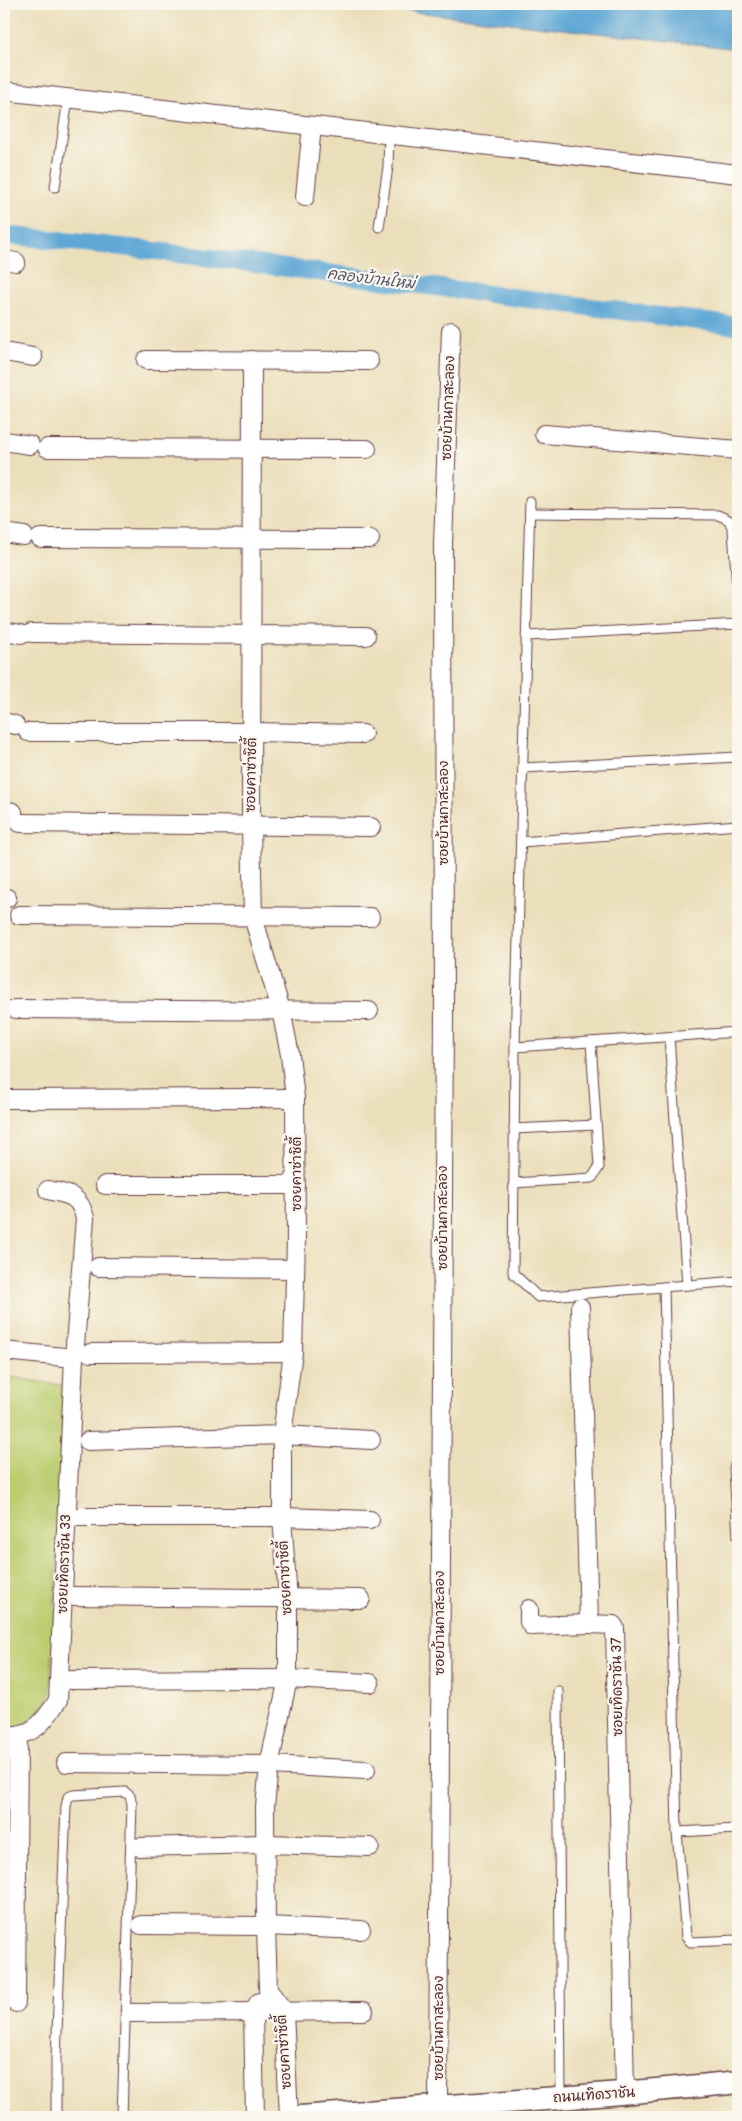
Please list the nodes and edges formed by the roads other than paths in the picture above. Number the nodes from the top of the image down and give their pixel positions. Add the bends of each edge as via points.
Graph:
1 (4, 91) edge
2 (68, 100) junction
3 (312, 126) junction
4 (389, 134) junction
5 (738, 174) edge
6 (55, 187) dead end
7 (305, 197) dead end
8 (379, 227) dead end
9 (451, 331) dead end
10 (4, 352) edge
11 (33, 357) dead end
12 (146, 360) dead end
13 (252, 360) junction
14 (369, 361) dead end
15 (544, 434) dead end
16 (4, 441) edge
17 (253, 448) junction
18 (367, 448) dead end
19 (738, 450) edge
20 (530, 500) dead end
21 (530, 513) junction
22 (4, 533) edge
23 (252, 538) junction
24 (370, 539) dead end
25 (738, 602) edge
26 (738, 624) edge
27 (18, 633) edge
28 (252, 634) junction
29 (366, 636) dead end
30 (527, 636) junction
31 (16, 726) edge
32 (252, 732) junction
33 (363, 734) dead end
34 (738, 757) edge
35 (523, 768) junction
36 (12, 815) edge
37 (738, 825) edge
38 (251, 826) junction
39 (371, 827) dead end
40 (521, 842) junction
41 (19, 915) dead end
42 (253, 917) junction
43 (370, 917) dead end
44 (15, 1009) dead end
45 (281, 1010) junction
46 (369, 1011) dead end
47 (738, 1032) edge
48 (669, 1036) junction
49 (591, 1042) junction
50 (515, 1047) junction
51 (295, 1098) junction
52 (6, 1099) dead end
53 (596, 1125) junction
54 (514, 1129) junction
55 (514, 1183) junction
56 (105, 1185) dead end
57 (296, 1186) junction
58 (48, 1190) dead end
59 (98, 1267) dead end
60 (295, 1269) junction
61 (738, 1281) edge
62 (687, 1285) junction
63 (664, 1287) junction
64 (580, 1307) dead end
65 (4, 1351) edge
66 (293, 1352) junction
67 (82, 1356) junction
68 (282, 1434) junction
69 (372, 1440) dead end
70 (88, 1441) dead end
71 (738, 1459) edge
72 (78, 1517) dead end
73 (282, 1518) junction
74 (370, 1520) dead end
75 (738, 1537) edge
76 (73, 1596) dead end
77 (288, 1599) junction
78 (360, 1599) dead end
79 (529, 1609) dead end
80 (589, 1624) junction
81 (288, 1679) junction
82 (70, 1680) dead end
83 (370, 1683) dead end
84 (558, 1691) dead end
85 (11, 1736) edge
86 (66, 1763) dead end
87 (270, 1765) junction
88 (366, 1770) dead end
89 (738, 1829) edge
90 (677, 1832) junction
91 (266, 1844) junction
92 (139, 1847) dead end
93 (370, 1847) dead end
94 (141, 1925) dead end
95 (266, 1926) junction
96 (360, 1930) dead end
97 (738, 1940) edge
98 (268, 1990) junction
99 (16, 2003) dead end
100 (253, 2011) junction
101 (284, 2011) junction
102 (364, 2011) dead end
103 (131, 2013) dead end
104 (738, 2082) edge
105 (626, 2092) junction
106 (561, 2098) junction
107 (438, 2105) junction
108 (56, 2117) edge
109 (122, 2117) edge
110 (255, 2117) edge
111 (289, 2117) edge
112 (300, 2117) edge

1 - 2 street
2 - 3 street
2 - 6 lane
3 - 4 street
3 - 7 street
4 - 5 street
4 - 8 lane via 388,167
9 - 107 street, ซอยบ้านกาสะลอง via 443,553
10 - 11 street
12 - 13 street
13 - 14 street
13 - 17 street, ซอยคาซ่าซิตี้
15 - 19 street
16 - 17 street via 39,447
17 - 18 street
17 - 23 street, ซอยคาซ่าซิตี้
20 - 21 lane
21 - 25 lane via 718,514 729,520 733,530
21 - 30 lane
22 - 23 street via 32,537
23 - 24 street
23 - 28 street, ซอยคาซ่าซิตี้
26 - 30 lane
27 - 28 street
28 - 29 street
28 - 32 street, ซอยคาซ่าซิตี้
30 - 35 lane
31 - 32 street
32 - 33 street
32 - 38 street, ซอยคาซ่าซิตี้
34 - 35 lane
35 - 40 lane
36 - 38 street
37 - 40 lane
38 - 39 street
38 - 42 street, ซอยคาซ่าซิตี้
40 - 50 lane
41 - 42 street
42 - 43 street
42 - 45 street, ซอยคาซ่าซิตี้
44 - 45 street
45 - 46 street
45 - 51 street, ซอยคาซ่าซิตี้
47 - 48 lane
48 - 49 lane
48 - 62 lane
49 - 50 lane
49 - 53 lane
50 - 54 lane
51 - 52 street
51 - 57 street, ซอยคาซ่าซิตี้
53 - 54 lane
53 - 55 lane via 599,1167 592,1178
54 - 55 lane
55 - 63 lane via 514,1273 538,1297
56 - 57 street
57 - 60 street, ซอยคาซ่าซิตี้
58 - 67 street, ซอยเทิดราชัน 33 via 71,1195 82,1207 85,1218
59 - 60 street
60 - 66 street, ซอยคาซ่าซิตี้
61 - 62 lane
62 - 63 lane
63 - 90 lane
64 - 80 street
65 - 67 street
66 - 67 street
66 - 68 street, ซอยคาซ่าซิตี้
67 - 85 street, ซอยเทิดราชัน 33 via 58,1700 46,1720 32,1730
68 - 69 street
68 - 70 street
68 - 73 street, ซอยคาซ่าซิตี้
71 - 75 lane via 734,1468
72 - 73 street
73 - 74 street
73 - 77 street, ซอยคาซ่าซิตี้
76 - 77 street
77 - 78 street
77 - 81 street, ซอยคาซ่าซิตี้
79 - 80 street via 532,1626
80 - 105 street, ซอยเทิดราชัน 37 via 614,1625 615,1628
81 - 82 street
81 - 83 street
81 - 87 street, ซอยคาซ่าซิตี้
84 - 106 lane
85 - 99 street
86 - 87 street
87 - 88 street
87 - 91 street, ซอยคาซ่าซิตี้
89 - 90 lane
90 - 97 lane via 688,1940
91 - 92 street
91 - 93 street
91 - 95 street, ซอยคาซ่าซิตี้
94 - 95 street
95 - 96 street
95 - 98 street, ซอยคาซ่าซิตี้
98 - 100 street, ซอยคาซ่าซิตี้
98 - 101 street, ซอยคาซ่าซิตี้
100 - 101 street
100 - 103 street
100 - 110 street, ซอยคาซ่าซิตี้
101 - 102 street
101 - 111 street, ซอยคาซ่าซิตี้
104 - 105 street, ถนนเทิดราชัน
105 - 106 street, ถนนเทิดราชัน
106 - 107 street, ถนนเทิดราชัน
107 - 112 street, ถนนเทิดราชัน
108 - 109 lane via 66,1806 68,1797 73,1795 125,1792 132,1804

